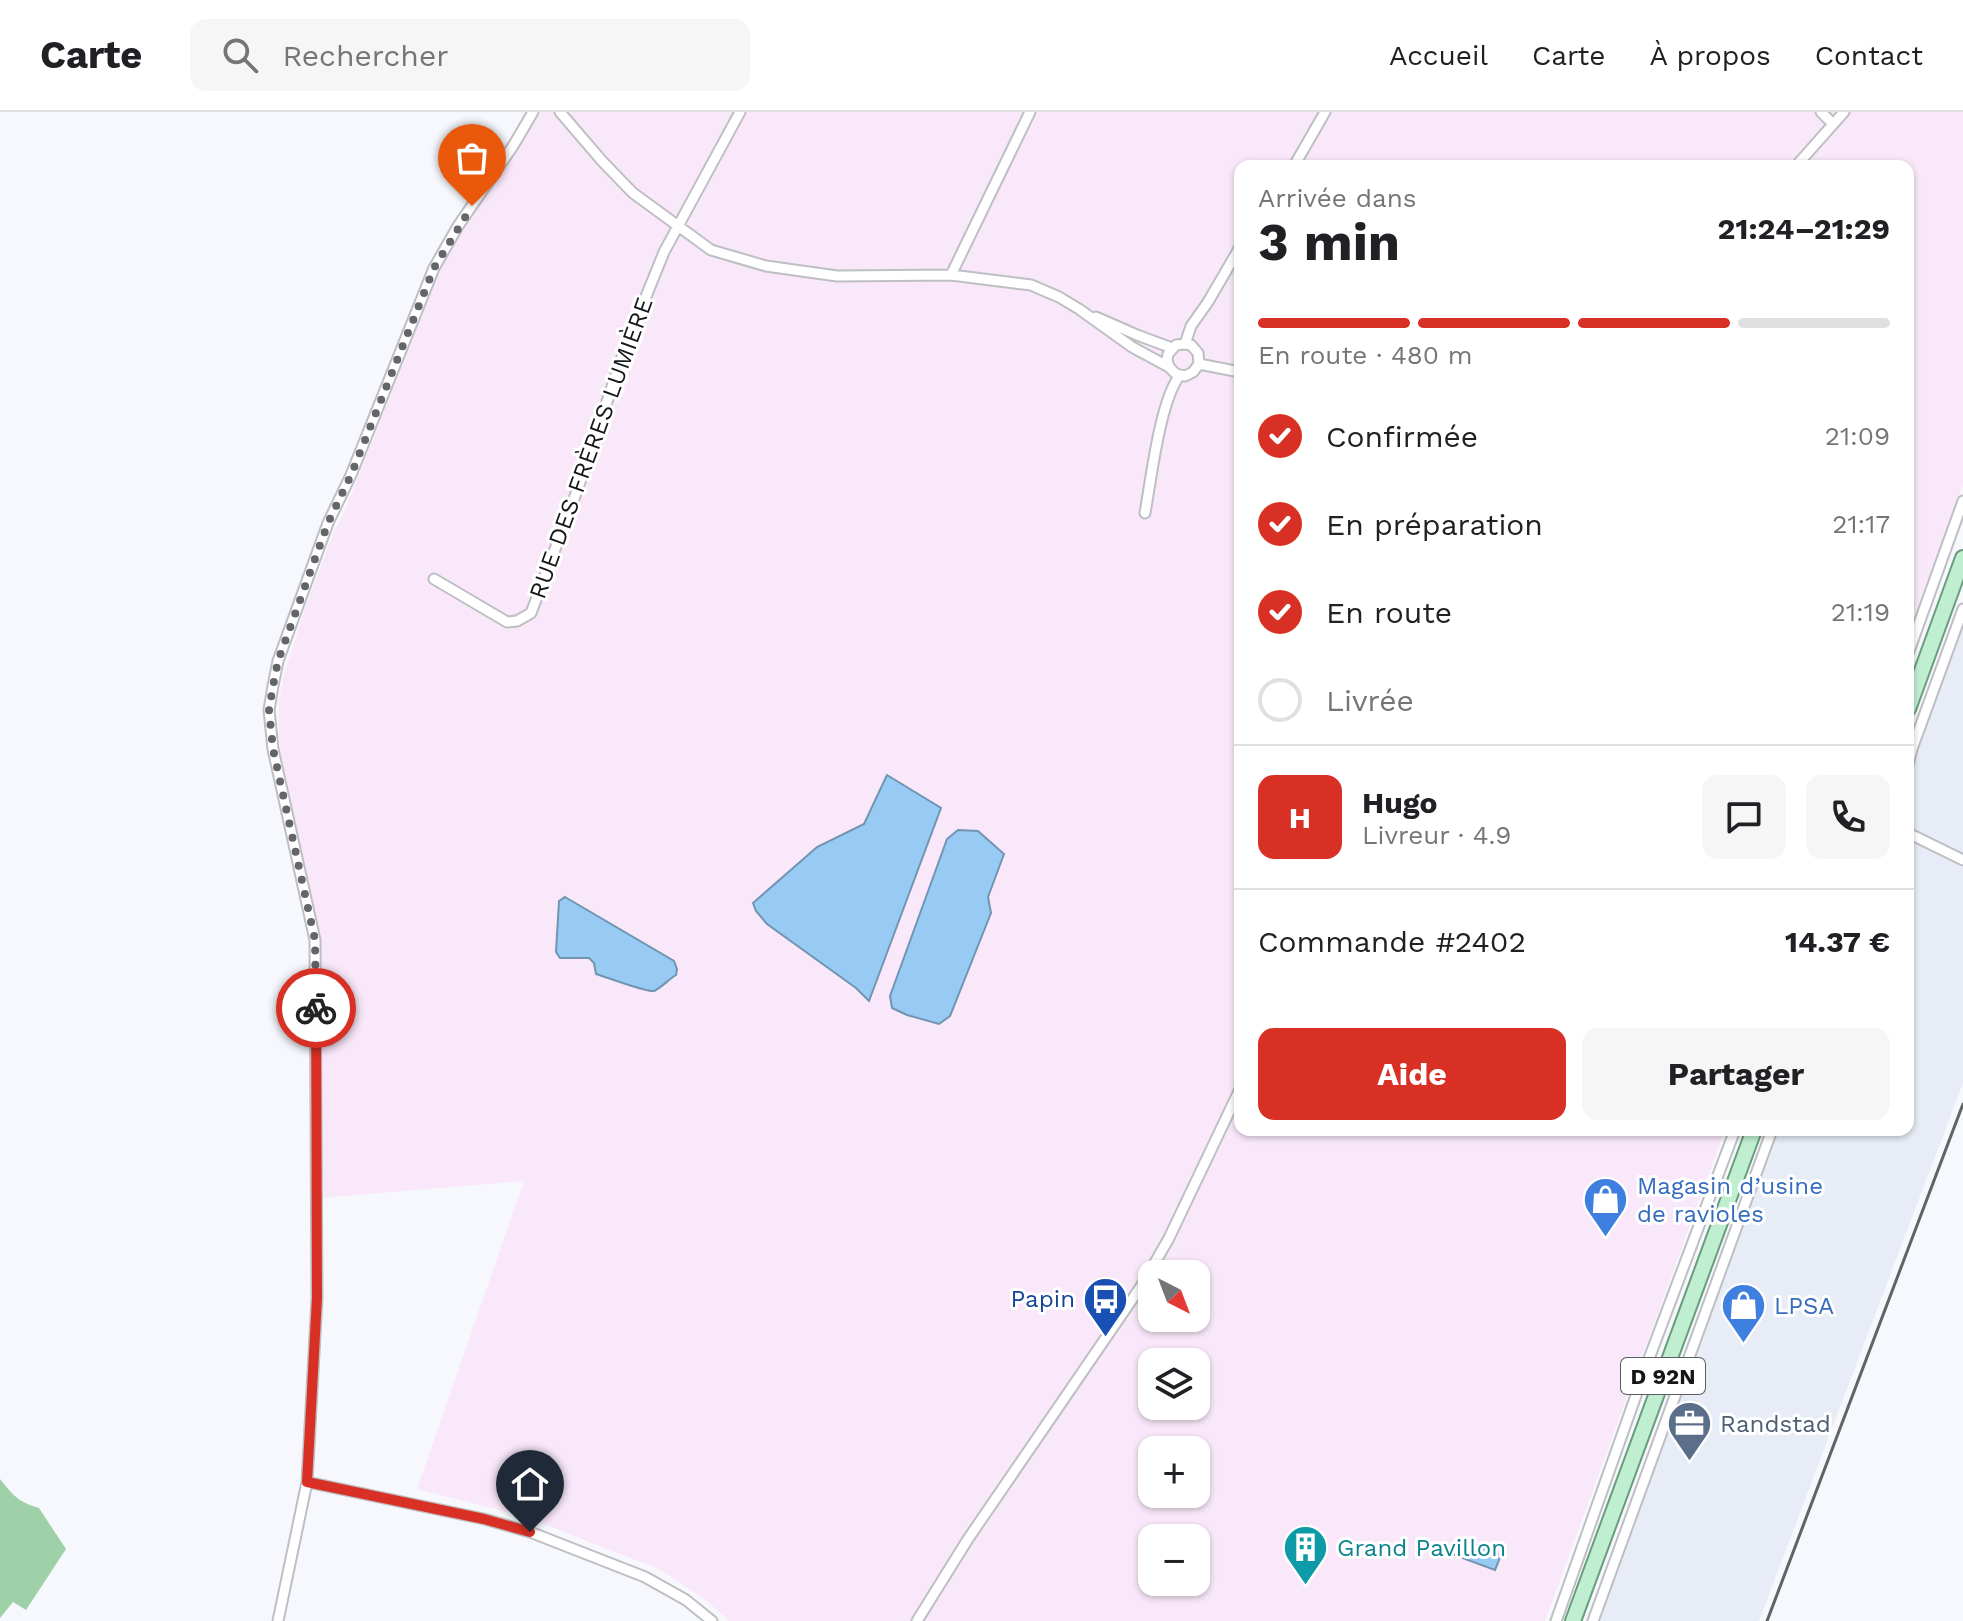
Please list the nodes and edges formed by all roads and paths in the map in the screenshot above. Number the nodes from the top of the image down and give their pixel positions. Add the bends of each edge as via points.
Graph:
1 (533, 112) edge
2 (560, 112) edge
3 (740, 112) edge
4 (1030, 112) edge
5 (1325, 112) edge
6 (1821, 112) edge
7 (1844, 112) edge
8 (1833, 124) junction
9 (1297, 160) edge
10 (1801, 160) edge
11 (678, 227) junction
12 (1234, 257) edge
13 (951, 275) junction
14 (1079, 309) junction
15 (1185, 344) junction
16 (1172, 348) junction
17 (1199, 364) junction
18 (1169, 367) junction
19 (1234, 371) edge
20 (1180, 375) junction
21 (1963, 501) edge
22 (1145, 513) dead end
23 (1963, 558) edge
24 (434, 579) dead end
25 (1963, 609) edge
26 (1914, 637) edge
27 (1914, 689) edge
28 (1914, 744) edge
29 (1914, 835) edge
30 (1963, 860) edge
31 (1234, 1102) edge
32 (1733, 1136) edge
33 (1752, 1136) edge
34 (1770, 1136) edge
35 (307, 1482) junction
36 (278, 1621) edge
37 (712, 1621) edge
38 (917, 1621) edge
39 (1556, 1621) edge
40 (1573, 1621) edge
41 (1593, 1621) edge

1 - 35 street via 434,268 328,523 278,661 269,710 315,940 317,1298
2 - 11 street via 633,193
3 - 11 street
4 - 13 street
5 - 9 street
6 - 8 street
7 - 8 street
8 - 10 street
11 - 13 street via 711,250 766,266 837,276
11 - 24 street, RUE DES FRÈRES LUMIÈRE via 624,351 531,613 507,622
12 - 15 street
13 - 14 street via 1031,285
14 - 16 street
14 - 18 street
15 - 16 street
15 - 17 street via 1195,348
16 - 18 street
17 - 19 street
17 - 20 street
18 - 20 street
20 - 22 street via 1164,411
21 - 26 street
23 - 27 main road
25 - 28 street
29 - 30 street
31 - 38 street via 1144,1282
32 - 39 street
33 - 40 main road, D 92N
34 - 41 street
35 - 36 street
35 - 37 street via 530,1532 645,1577

